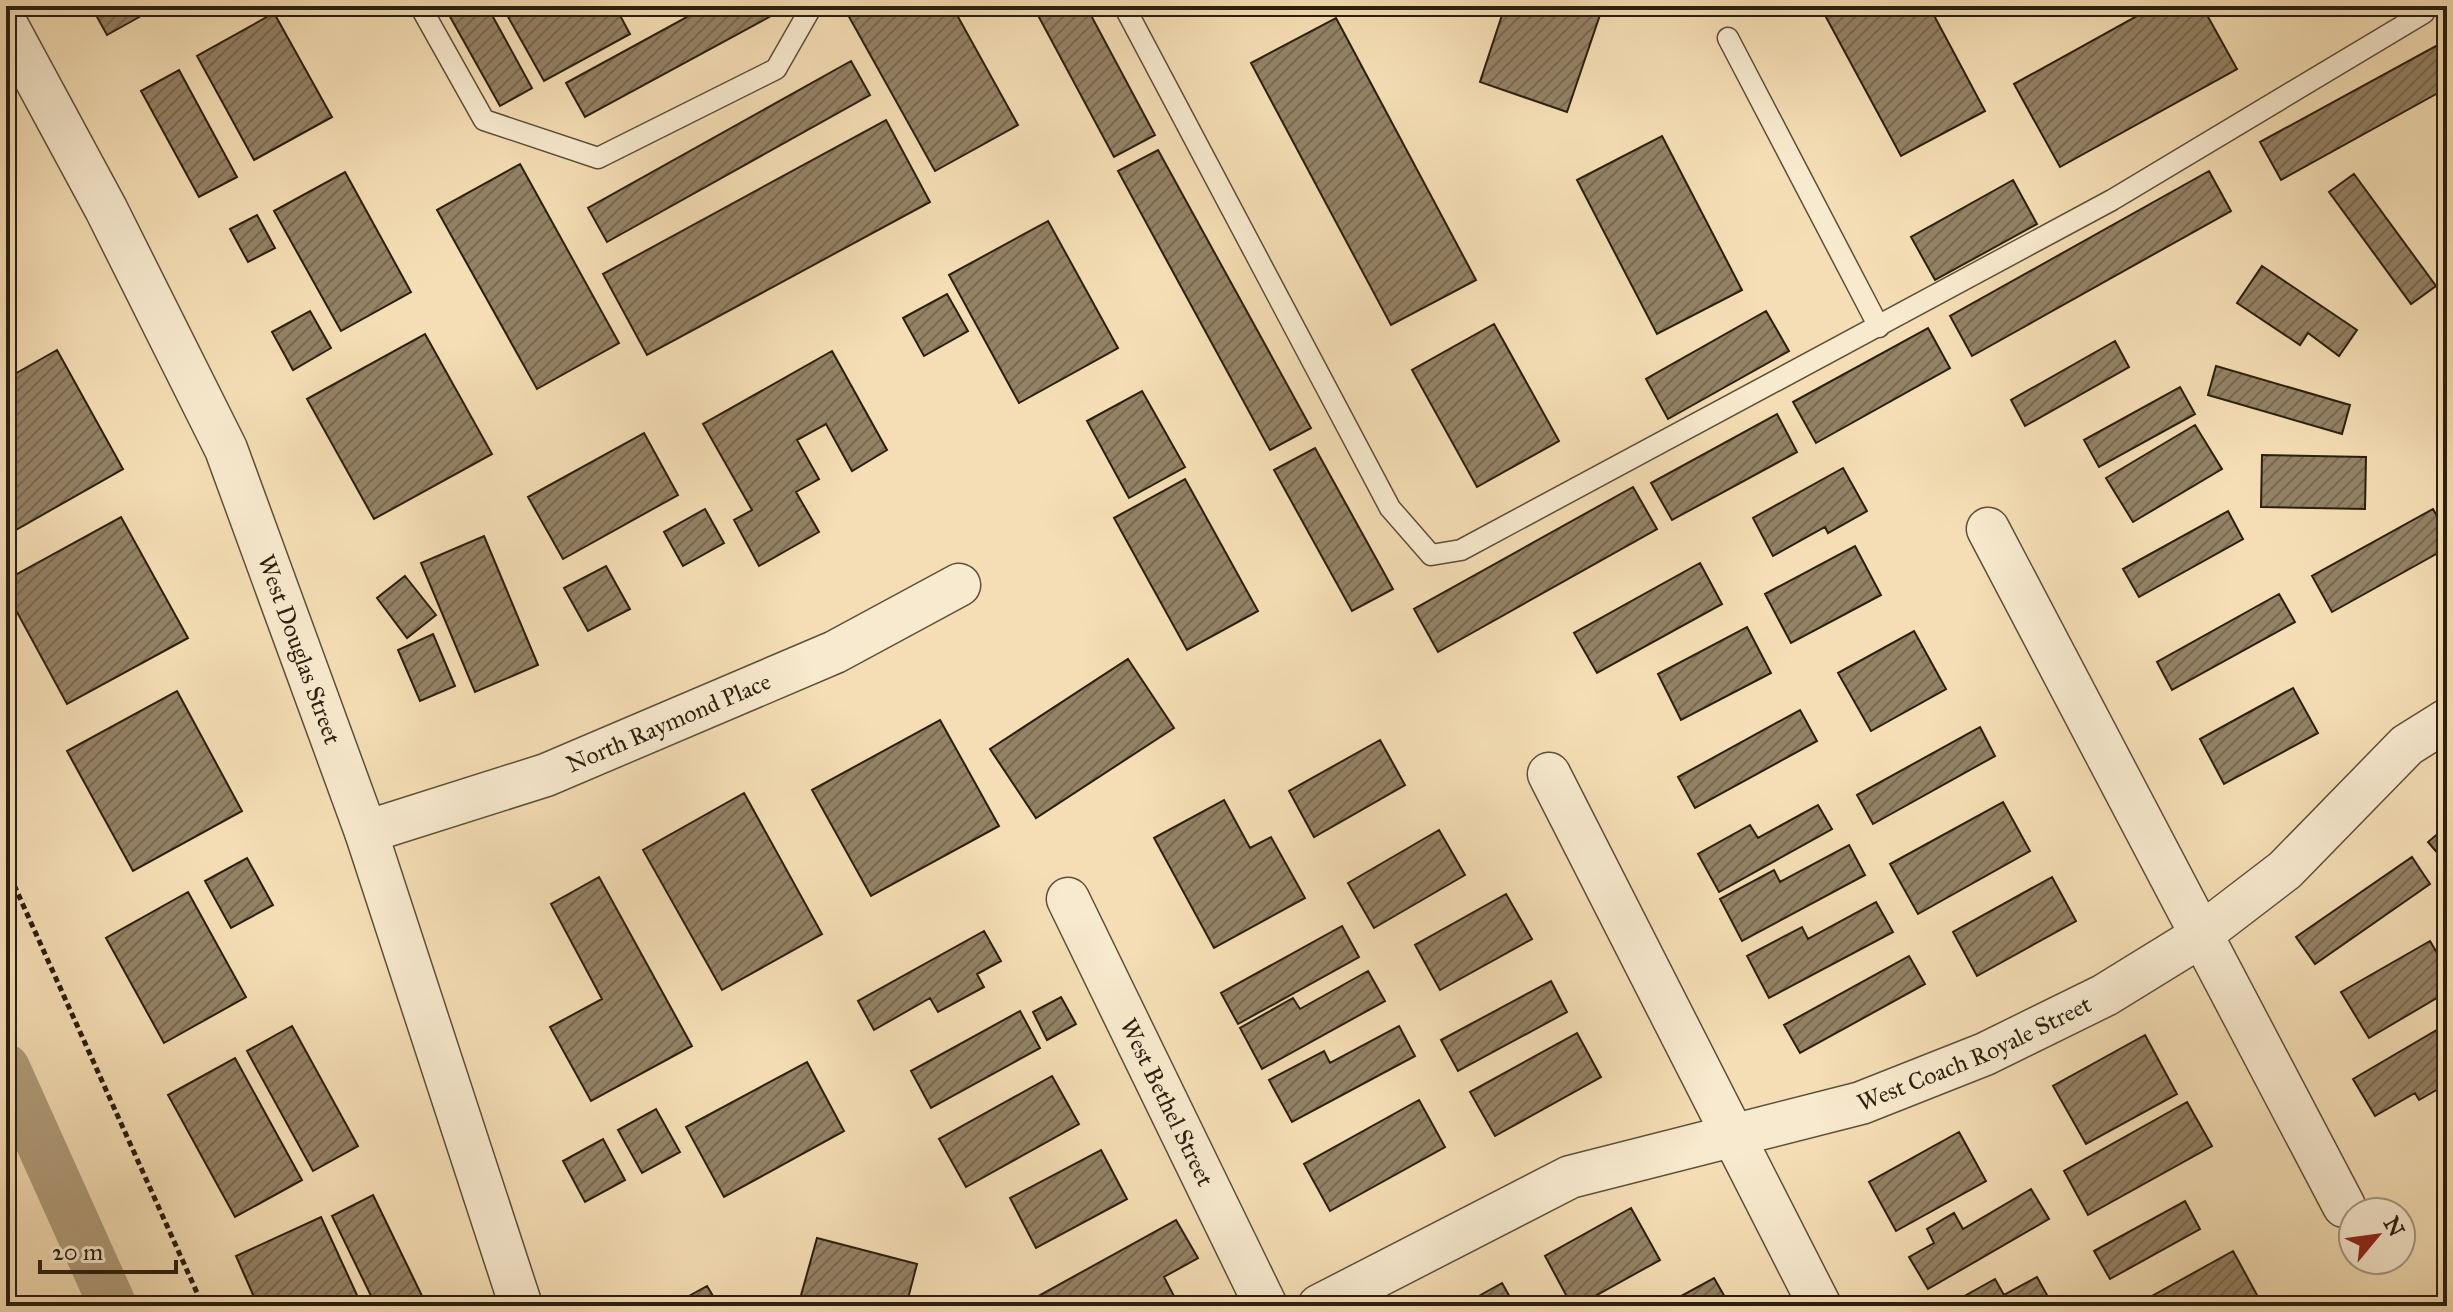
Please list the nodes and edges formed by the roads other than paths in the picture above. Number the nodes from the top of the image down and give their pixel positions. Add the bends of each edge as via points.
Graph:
1 (420, 6) edge
2 (812, 6) edge
3 (1124, 6) edge
4 (2421, 6) edge
5 (6, 24) edge
6 (1728, 38) dead end
7 (1879, 327) junction
8 (1988, 529) dead end
9 (959, 585) dead end
10 (2447, 720) edge
11 (1549, 774) dead end
12 (366, 832) junction
13 (1068, 899) dead end
14 (2200, 934) junction
15 (1732, 1134) junction
16 (2339, 1196) edge
17 (521, 1306) edge
18 (1266, 1306) edge
19 (1319, 1306) edge
20 (1820, 1306) edge

1 - 2 lane via 484,120 598,158 776,69
3 - 7 lane via 1390,508 1431,555 1461,550
4 - 7 lane via 2424,13 2126,192
5 - 12 street, West Douglas Street via 226,449
6 - 7 lane
8 - 14 street
9 - 12 street, North Raymond Place via 835,652 546,775
10 - 14 street, West Coach Royale Street via 2407,745 2285,870
11 - 15 street
12 - 17 street, West Douglas Street
13 - 18 street, West Bethel Street
14 - 15 street, West Coach Royale Street via 2105,995 1985,1054 1861,1103
14 - 16 street
15 - 19 street, West Coach Royale Street via 1570,1177
15 - 20 street

